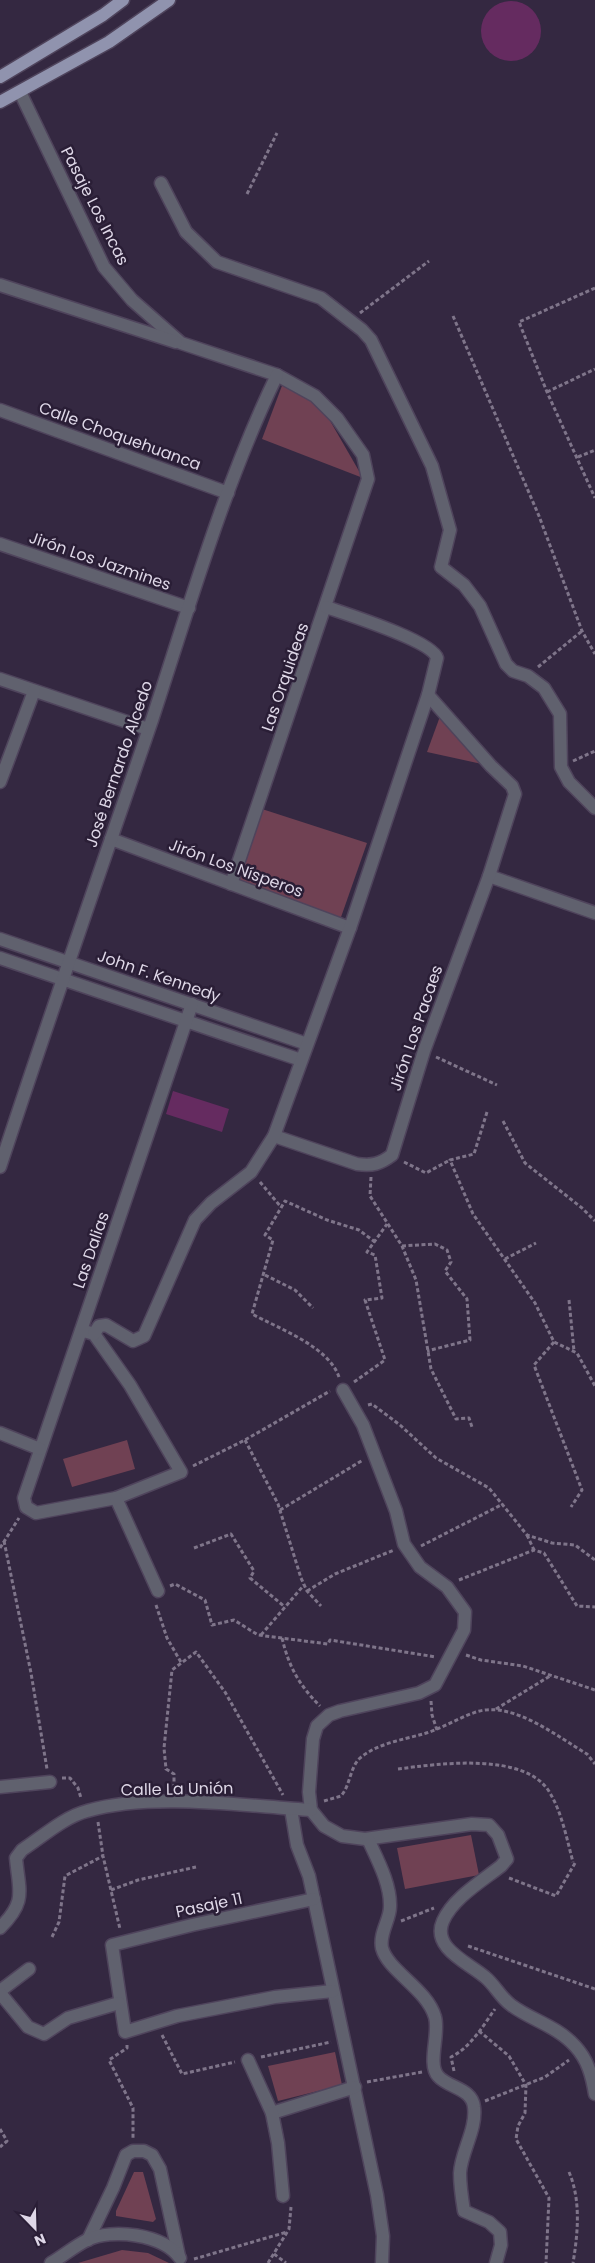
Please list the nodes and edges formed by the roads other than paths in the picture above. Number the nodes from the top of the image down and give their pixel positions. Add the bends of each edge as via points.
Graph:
1 (123, 0) edge
2 (168, 0) edge
3 (0, 77) edge
4 (20, 92) junction
5 (0, 102) edge
6 (161, 183) dead end
7 (0, 285) edge
8 (181, 344) junction
9 (277, 375) junction
10 (0, 410) edge
11 (368, 479) joint
12 (228, 493) junction
13 (0, 544) edge
14 (326, 607) junction
15 (189, 608) junction
16 (0, 679) edge
17 (34, 691) junction
18 (428, 696) junction
19 (148, 729) junction
20 (0, 782) edge
21 (595, 808) edge
22 (111, 839) junction
23 (488, 876) junction
24 (231, 884) junction
25 (595, 914) edge
26 (350, 928) junction
27 (0, 939) edge
28 (0, 958) edge
29 (67, 962) junction
30 (61, 978) junction
31 (192, 1004) junction
32 (186, 1021) junction
33 (307, 1044) junction
34 (302, 1060) junction
35 (274, 1136) junction
36 (0, 1167) edge
37 (81, 1330) junction
38 (94, 1334) junction
39 (343, 1390) road end
40 (0, 1433) edge
41 (40, 1449) junction
42 (116, 1498) junction
43 (158, 1591) road end
44 (50, 1782) road end
45 (0, 1787) edge
46 (310, 1806) junction
47 (291, 1809) junction
48 (368, 1839) junction
49 (314, 1899) junction
50 (0, 1928) edge
51 (29, 1969) dead end
52 (333, 1991) junction
53 (0, 1992) edge
54 (119, 2003) junction
55 (248, 2060) road end
56 (355, 2088) junction
57 (595, 2094) edge
58 (272, 2113) junction
59 (283, 2196) road end
60 (88, 2240) junction
61 (180, 2260) edge
62 (51, 2263) edge
63 (382, 2263) edge
64 (496, 2263) edge

1 - 3 main road
2 - 4 main road via 109,42
4 - 5 main road
4 - 8 street, Pasaje Los Incas via 104,267 132,300
6 - 21 street via 186,232 218,262 321,298 371,340 432,466 450,530 441,567 464,585 480,606 506,664 544,688 560,714 561,767 569,782
7 - 8 street, Pasaje Los Incas
8 - 9 street, Pasaje Los Incas
9 - 11 street, Pasaje Los Incas via 315,396 332,412 363,455
9 - 12 street, José Bernardo Alcedo
10 - 12 street, Calle Choquehuanca
11 - 14 street, Las Orquideas
12 - 15 street, José Bernardo Alcedo
13 - 15 street, Jirón Los Jazmines
14 - 18 street via 431,649 438,658
14 - 24 street, Las Orquideas
15 - 19 street, José Bernardo Alcedo
16 - 17 street
17 - 19 street
17 - 20 street
18 - 23 street, Jirón Los Pacaes via 512,786 515,794
18 - 26 street
19 - 22 street, José Bernardo Alcedo
22 - 24 street, Jirón Los Nísperos
22 - 29 street, José Bernardo Alcedo
23 - 25 street
23 - 35 street, Jirón Los Pacaes via 424,1051 392,1155 371,1166 357,1164
24 - 26 street, Jirón Los Nísperos
26 - 33 street
27 - 29 street, John F. Kennedy
28 - 30 street, John F. Kennedy
29 - 30 street, José Bernardo Alcedo
29 - 31 street, John F. Kennedy
30 - 32 street, John F. Kennedy
30 - 36 street, José Bernardo Alcedo
31 - 32 street, Las Dalias
31 - 33 street, John F. Kennedy
32 - 34 street, John F. Kennedy
32 - 37 street, Las Dalias
33 - 34 street
34 - 35 street
35 - 38 street via 251,1172 195,1220 144,1336 133,1341 106,1325 100,1326
37 - 38 street
37 - 41 street, Las Dalias
38 - 42 street via 130,1385 181,1472
39 - 46 street via 363,1425 396,1511 404,1544 420,1567 447,1587 465,1612 464,1630 435,1685 419,1693 328,1715 318,1726 313,1739
40 - 41 street
41 - 42 street, Las Dalias via 24,1498 26,1507 36,1513
42 - 43 street
44 - 45 street
46 - 47 street, Calle La Unión
46 - 48 street via 324,1826 342,1836
47 - 49 street via 296,1845 309,1876
47 - 50 street, Calle La Unión via 224,1803 174,1803 128,1804 91,1810 22,1850 16,1858 21,1889 18,1907
48 - 57 street via 472,1824 489,1825 498,1835 507,1858 451,1908 442,1921 440,1932 445,1945 455,1956 484,1976 502,1998 558,2032 580,2052 592,2074
48 - 64 street via 389,1895 390,1909 383,1928 382,1948 425,1997 434,2014 437,2024 436,2075 470,2097 474,2106 460,2172 464,2211 489,2222 500,2232 501,2245
49 - 52 street
49 - 54 street, Pasaje 11 via 117,1943
51 - 53 street
52 - 54 street via 275,1997 177,2016 125,2032
52 - 56 street
53 - 54 street via 28,2027 44,2034 68,2018
55 - 58 street
56 - 58 street
56 - 63 street via 377,2195 383,2236
58 - 59 street
60 - 61 street via 116,2234 140,2237 160,2242
60 - 61 street via 126,2154 133,2150 144,2151 152,2155 160,2169
60 - 62 street

